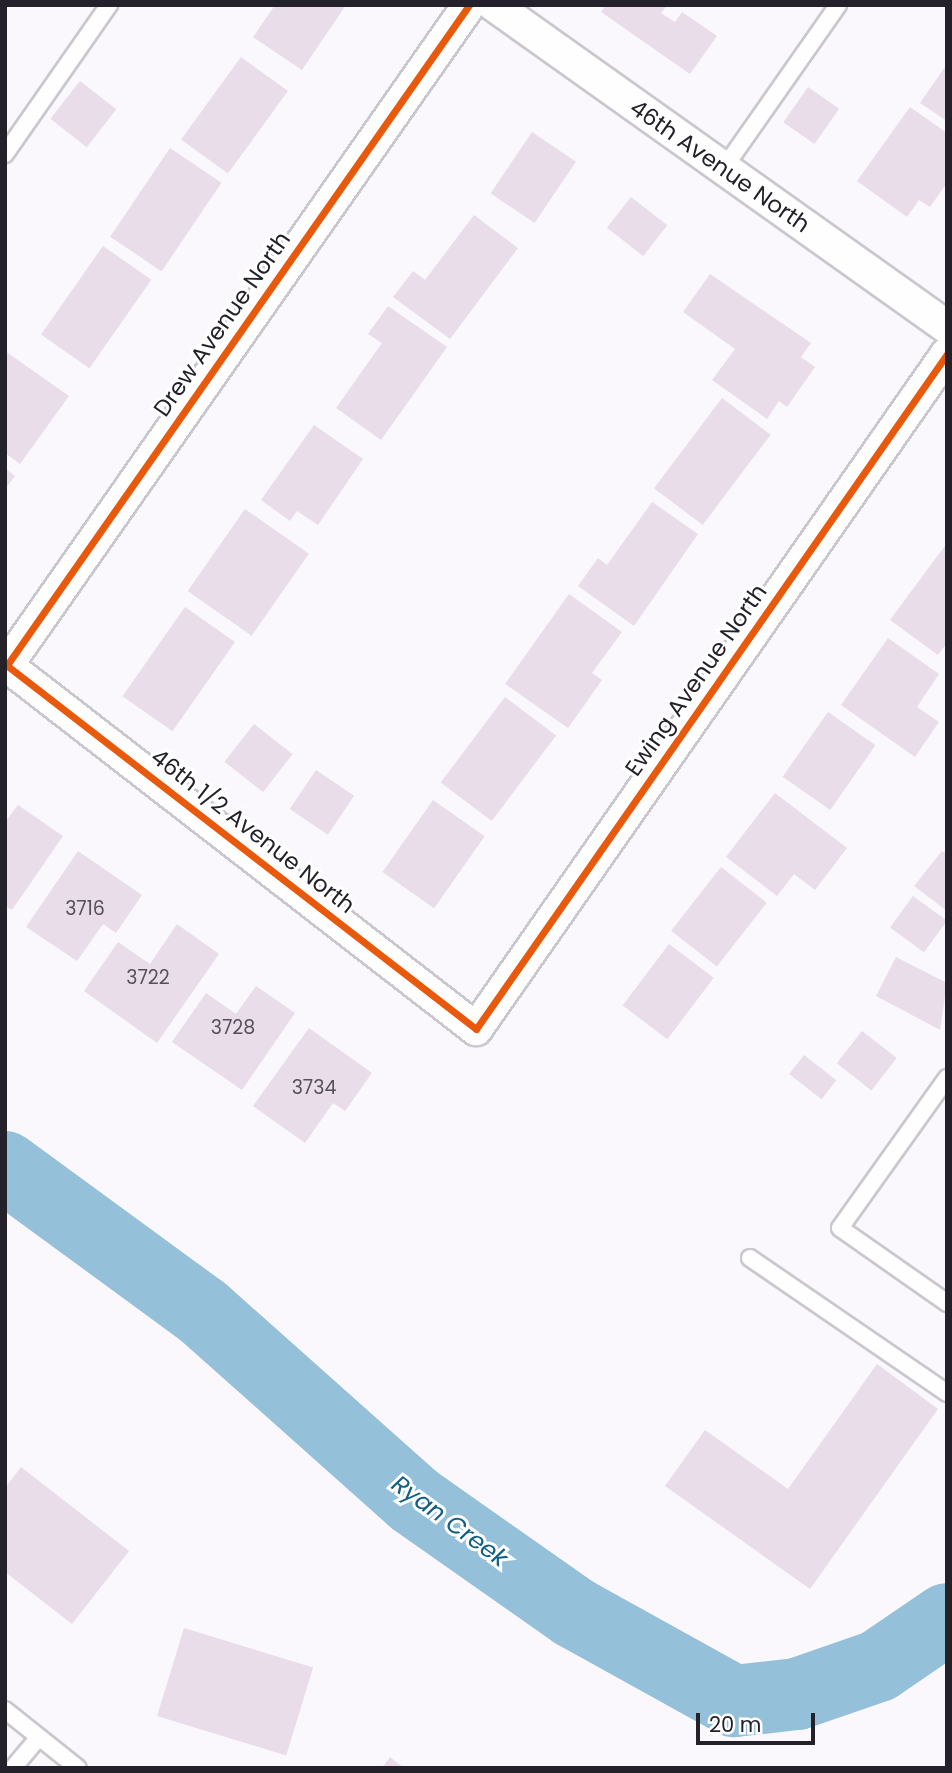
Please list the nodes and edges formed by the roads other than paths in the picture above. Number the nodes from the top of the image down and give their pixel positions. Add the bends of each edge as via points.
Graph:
1 (109, 5) edge
2 (469, 5) edge
3 (494, 5) edge
4 (838, 5) edge
5 (5, 154) edge
6 (724, 169) junction
7 (947, 327) edge
8 (947, 354) edge
9 (6, 664) edge
10 (476, 1029) joint
11 (947, 1078) edge
12 (750, 1258) dead end
13 (947, 1303) edge
14 (947, 1392) edge
15 (5, 1710) edge
16 (39, 1737) junction
17 (13, 1768) edge
18 (78, 1768) edge

1 - 5 lane
2 - 9 street, Drew Avenue North
3 - 6 street, 46th Avenue North
4 - 6 lane
6 - 7 street, 46th Avenue North
8 - 10 street, Ewing Avenue North
9 - 10 street, 46th 1/2 Avenue North
11 - 13 lane via 840,1228
12 - 14 lane
15 - 16 lane
16 - 17 lane
16 - 18 lane

